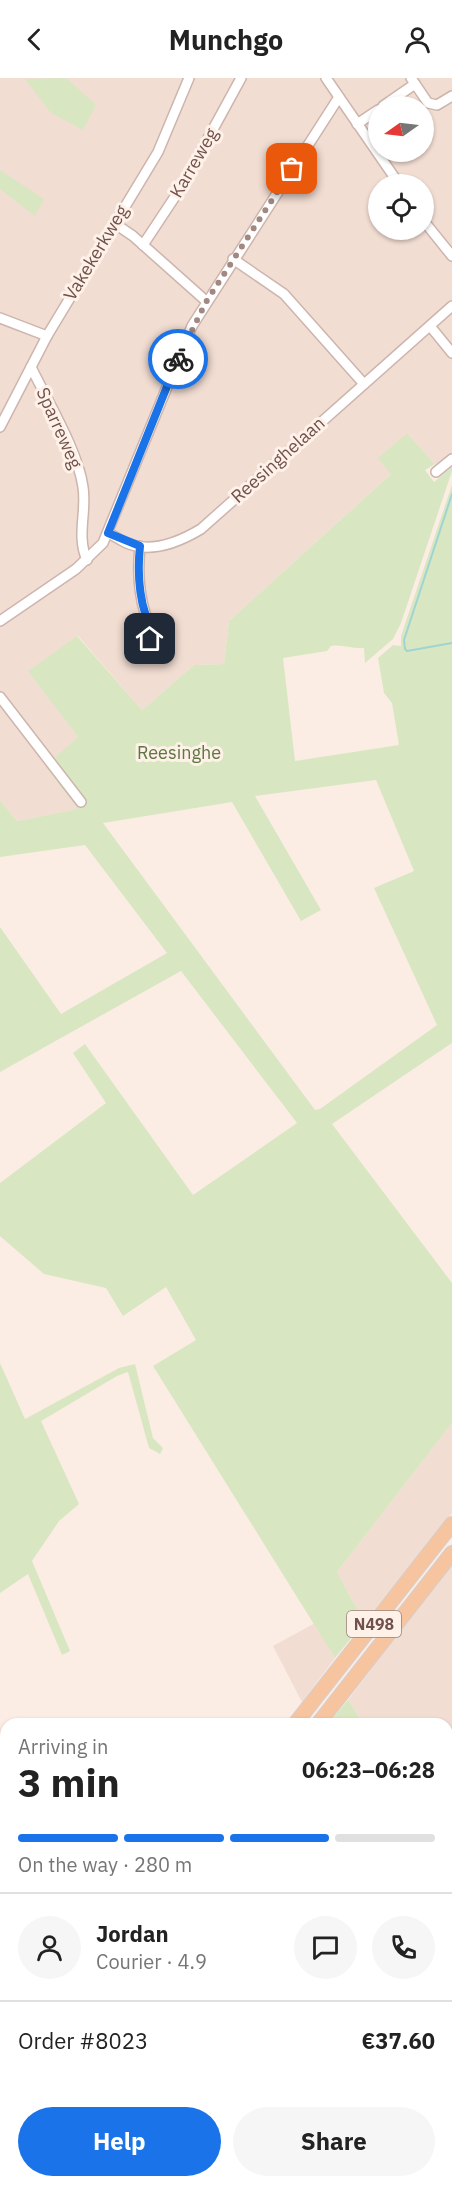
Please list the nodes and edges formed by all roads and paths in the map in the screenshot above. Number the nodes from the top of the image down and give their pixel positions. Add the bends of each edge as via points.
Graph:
1 (189, 78) edge
2 (241, 78) edge
3 (326, 78) edge
4 (413, 81) edge
5 (395, 96) edge
6 (452, 96) edge
7 (339, 97) junction
8 (368, 117) edge
9 (357, 124) junction
10 (392, 174) edge
11 (114, 223) junction
12 (434, 234) edge
13 (143, 245) junction
14 (452, 256) edge
15 (233, 259) junction
16 (206, 302) junction
17 (452, 306) edge
18 (0, 318) edge
19 (430, 326) junction
20 (47, 336) junction
21 (452, 353) edge
22 (31, 367) junction
23 (364, 384) junction
24 (0, 427) edge
25 (452, 459) edge
26 (436, 472) dead end
27 (108, 533) junction
28 (140, 546) junction
29 (87, 560) junction
30 (0, 621) edge
31 (165, 626) dead end
32 (0, 697) edge
33 (81, 802) dead end
34 (452, 1524) edge
35 (452, 1553) edge
36 (300, 1718) edge
37 (323, 1718) edge

1 - 11 street, Vakekerkweg via 158,152
2 - 13 street, Karreweg via 182,186
3 - 7 street
4 - 5 street
4 - 6 street via 428,103 437,105
7 - 9 street
7 - 15 street
8 - 9 street
9 - 10 street
11 - 13 street
11 - 20 street, Vakekerkweg
12 - 14 street
13 - 16 street
15 - 16 street
15 - 23 street via 284,294
16 - 27 street via 188,335
17 - 19 street, Reesinghelaan
18 - 20 street
19 - 21 street
19 - 23 street, Reesinghelaan
20 - 22 street, Vakekerkweg
22 - 24 street, Vakekerkweg
22 - 29 street, Sparreweg via 78,470 83,488 81,542
23 - 28 street, Reesinghelaan via 201,529 174,542
25 - 26 street
27 - 28 street, Reesinghelaan
27 - 29 street
28 - 31 street via 145,615 153,637
29 - 30 street
32 - 33 street
34 - 36 main road, N498
35 - 37 main road, N498

